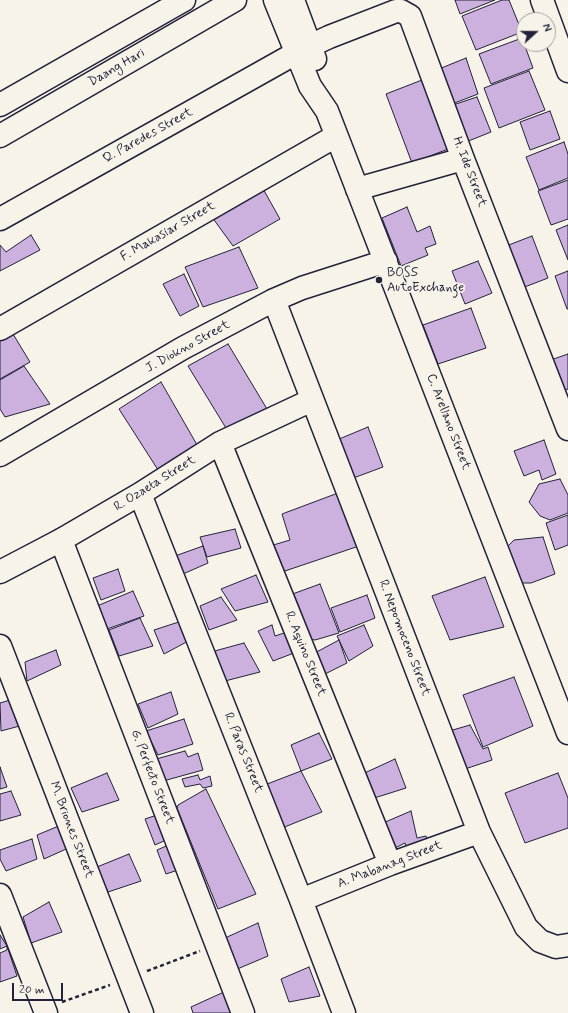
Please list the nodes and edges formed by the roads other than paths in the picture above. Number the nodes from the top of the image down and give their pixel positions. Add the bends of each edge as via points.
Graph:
1 (184, 0) edge
2 (235, 0) edge
3 (275, 0) edge
4 (293, 0) edge
5 (542, 0) edge
6 (303, 50) junction
7 (568, 71) edge
8 (0, 105) edge
9 (0, 136) edge
10 (336, 136) junction
11 (463, 159) junction
12 (357, 189) junction
13 (0, 219) edge
14 (386, 261) junction
15 (274, 300) junction
16 (0, 329) edge
17 (312, 400) junction
18 (568, 429) edge
19 (220, 443) junction
20 (0, 455) edge
21 (140, 494) junction
22 (61, 540) junction
23 (0, 572) edge
24 (0, 646) edge
25 (568, 734) edge
26 (479, 832) junction
27 (390, 864) junction
28 (0, 895) edge
29 (301, 900) junction
30 (568, 945) edge
31 (46, 1013) edge
32 (142, 1013) edge
33 (243, 1013) edge
34 (344, 1013) edge

1 - 8 street, Daang Hari
2 - 9 street, Daang Hari
3 - 6 street, C. Arellano Street
4 - 6 street, C. Arellano Street
5 - 7 street
6 - 10 street, C. Arellano Street via 323,81 327,111
6 - 11 street, H. Ide Street via 396,10 410,16
6 - 13 street, Q. Paredes Street
10 - 12 street, C. Arellano Street
10 - 16 street, F. Makasiar Street
11 - 12 street
11 - 18 street, H. Ide Street
12 - 14 street, C. Arellano Street
14 - 15 street, J. Diokno Street via 302,288
14 - 25 street, C. Arellano Street
15 - 17 street, R. Nepomoceno Street
15 - 20 street, J. Diokno Street via 183,348
17 - 19 street, R. Ozaeta Street
17 - 26 street, R. Nepomoceno Street
19 - 21 street, R. Ozaeta Street
19 - 27 street, R. Aquino Street
21 - 22 street, R. Ozaeta Street
21 - 29 street, R. Paras Street
22 - 23 street, R. Ozaeta Street
22 - 33 street, G. Perfecto Street
24 - 32 street, M. Briones Street
26 - 27 street, A. Mabanag Street
26 - 30 street, R. Nepomoceno Street via 526,927 540,941 556,947
27 - 29 street, A. Mabanag Street
28 - 31 street
29 - 34 street, R. Paras Street

